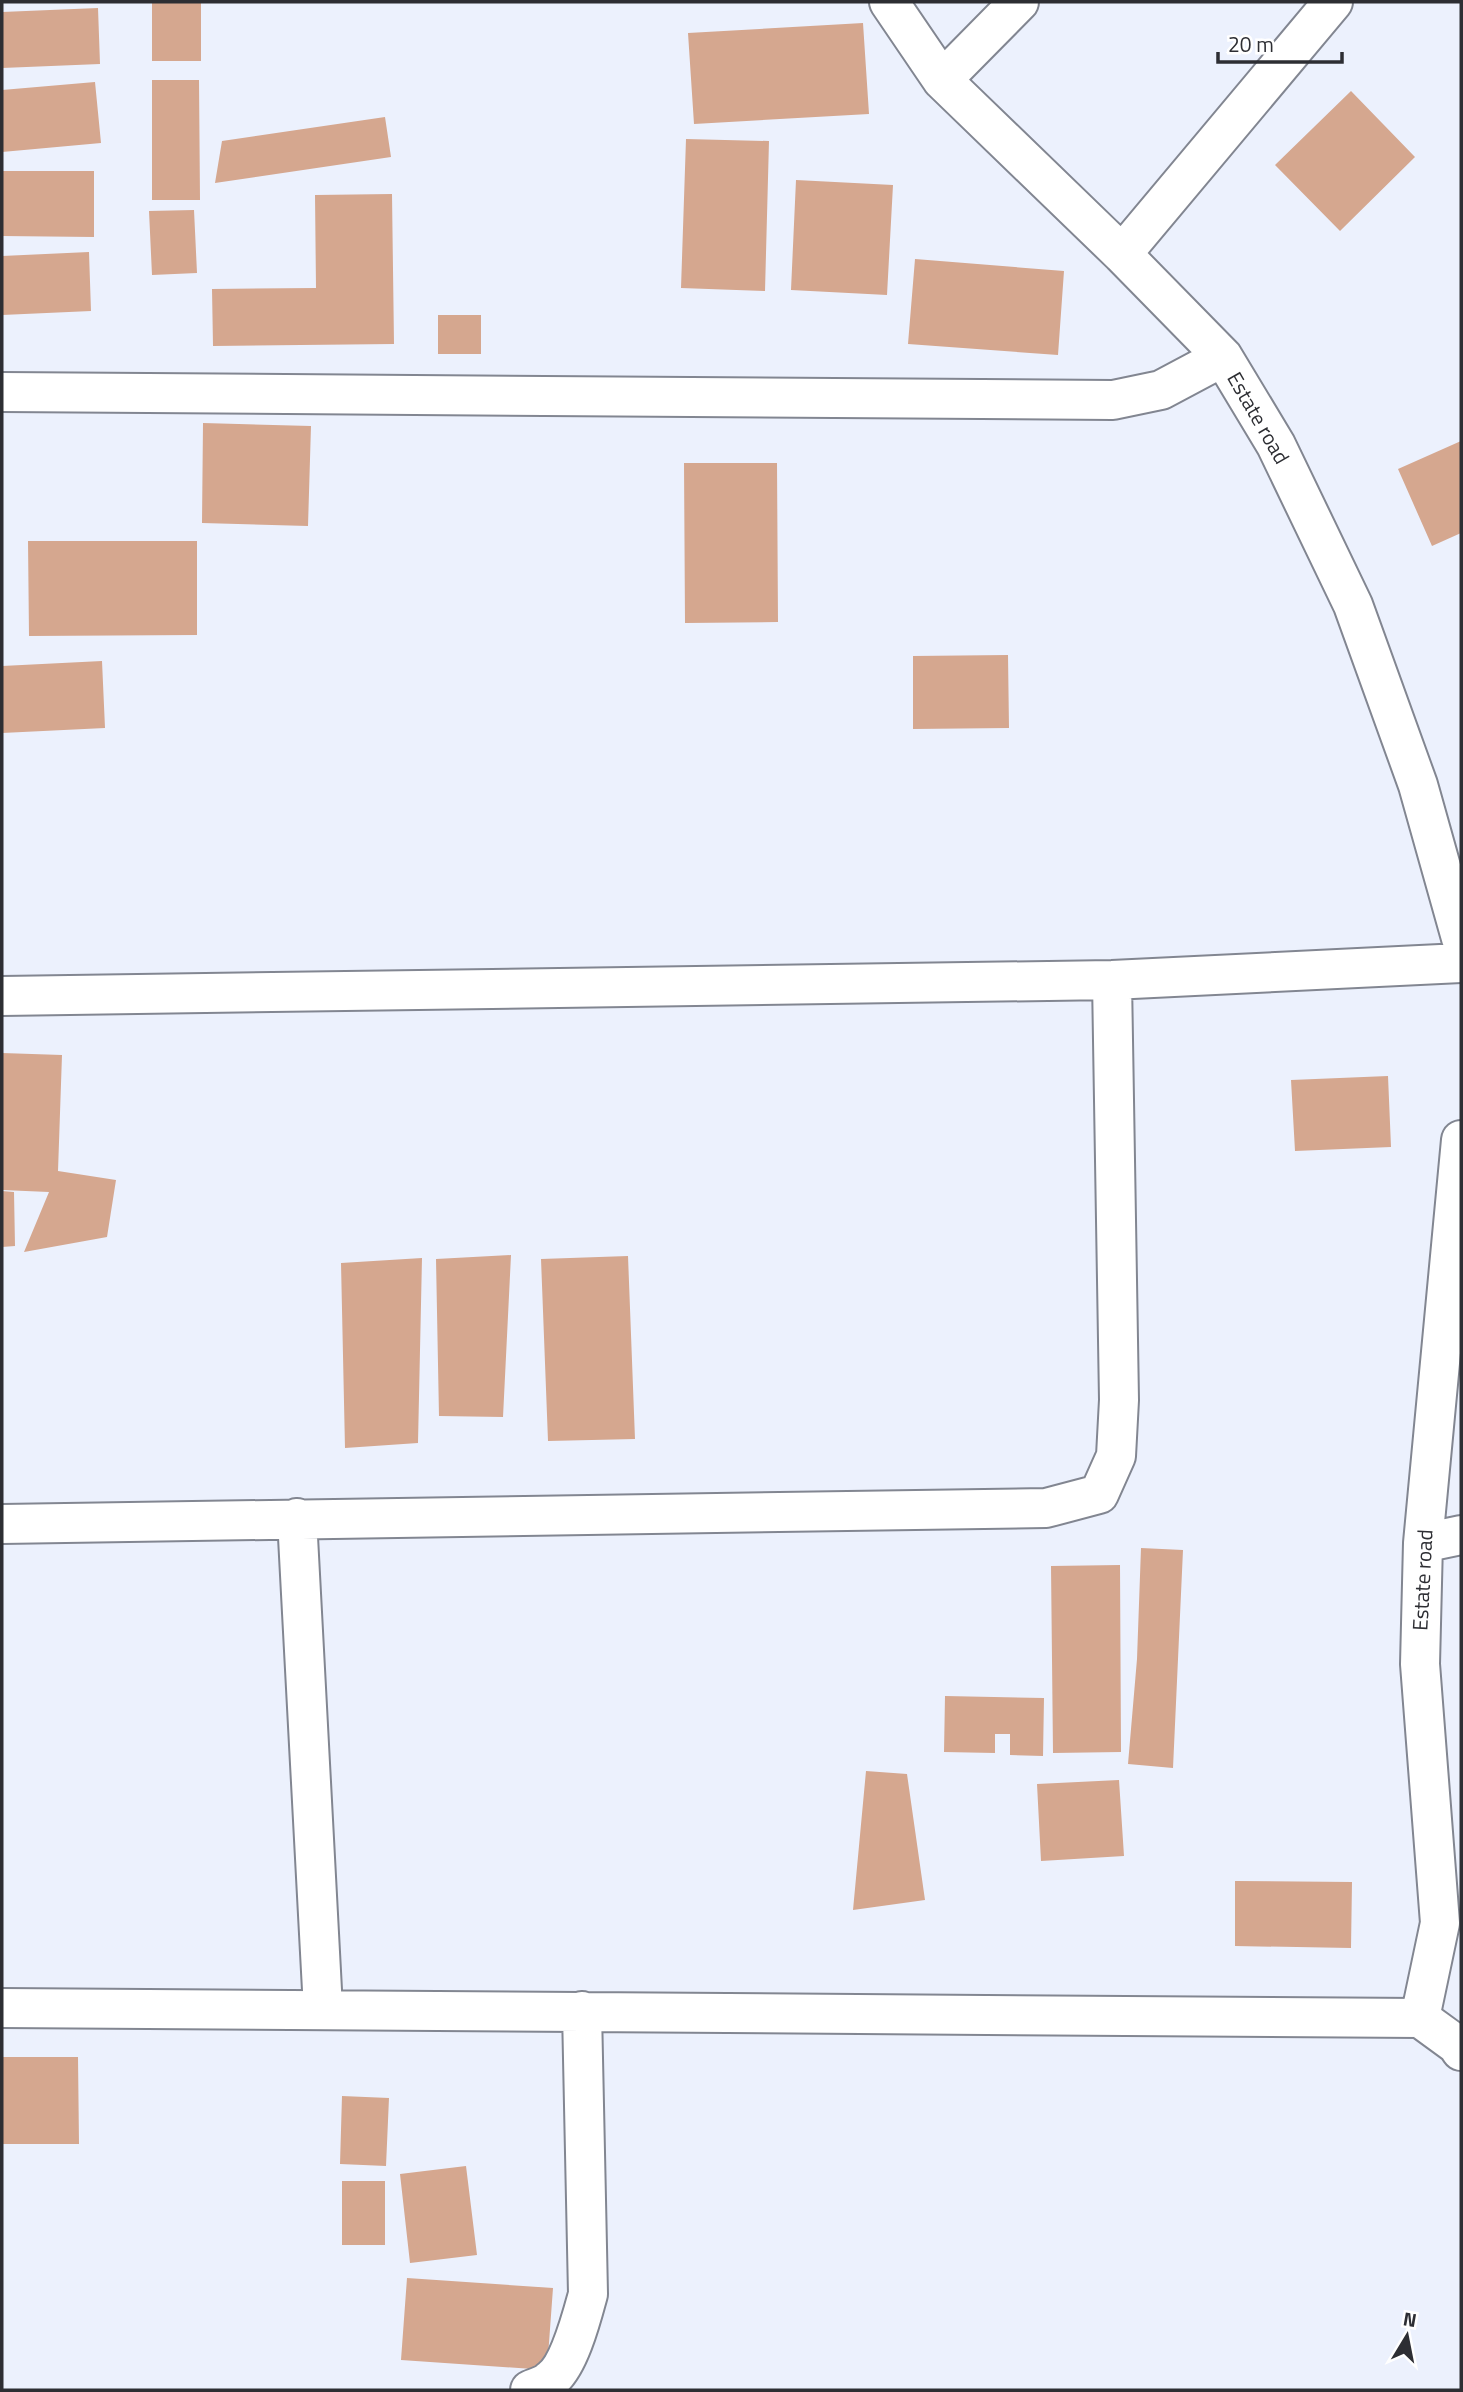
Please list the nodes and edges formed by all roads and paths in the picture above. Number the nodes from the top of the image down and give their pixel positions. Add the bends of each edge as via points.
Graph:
1 (889, 2) edge
2 (1019, 2) edge
3 (1333, 2) edge
4 (942, 80) junction
5 (1122, 254) junction
6 (1223, 357) junction
7 (2, 393) edge
8 (1461, 938) edge
9 (1461, 964) edge
10 (1112, 980) junction
11 (2, 996) edge
12 (1461, 1140) edge
13 (298, 1518) junction
14 (2, 1524) edge
15 (1461, 1535) edge
16 (1423, 1543) junction
17 (2, 2008) edge
18 (323, 2009) junction
19 (582, 2011) junction
20 (1420, 2018) junction
21 (1461, 2051) edge
22 (530, 2390) edge

1 - 4 street, Estate road
2 - 4 street
3 - 5 street
4 - 5 street, Estate road
5 - 6 street, Estate road
6 - 7 street via 1161,390 1114,400
6 - 8 street, Estate road via 1276,445 1353,605 1418,785
9 - 10 street
10 - 11 street
10 - 13 street via 1119,1400 1116,1456 1099,1494 1046,1508
12 - 16 street, Estate road
13 - 14 street
13 - 18 street
15 - 16 street
16 - 20 street, Estate road via 1420,1664 1440,1923
17 - 18 street
18 - 19 street
19 - 20 street
19 - 22 street via 588,2294 577,2335 561,2366 552,2379
20 - 21 street

